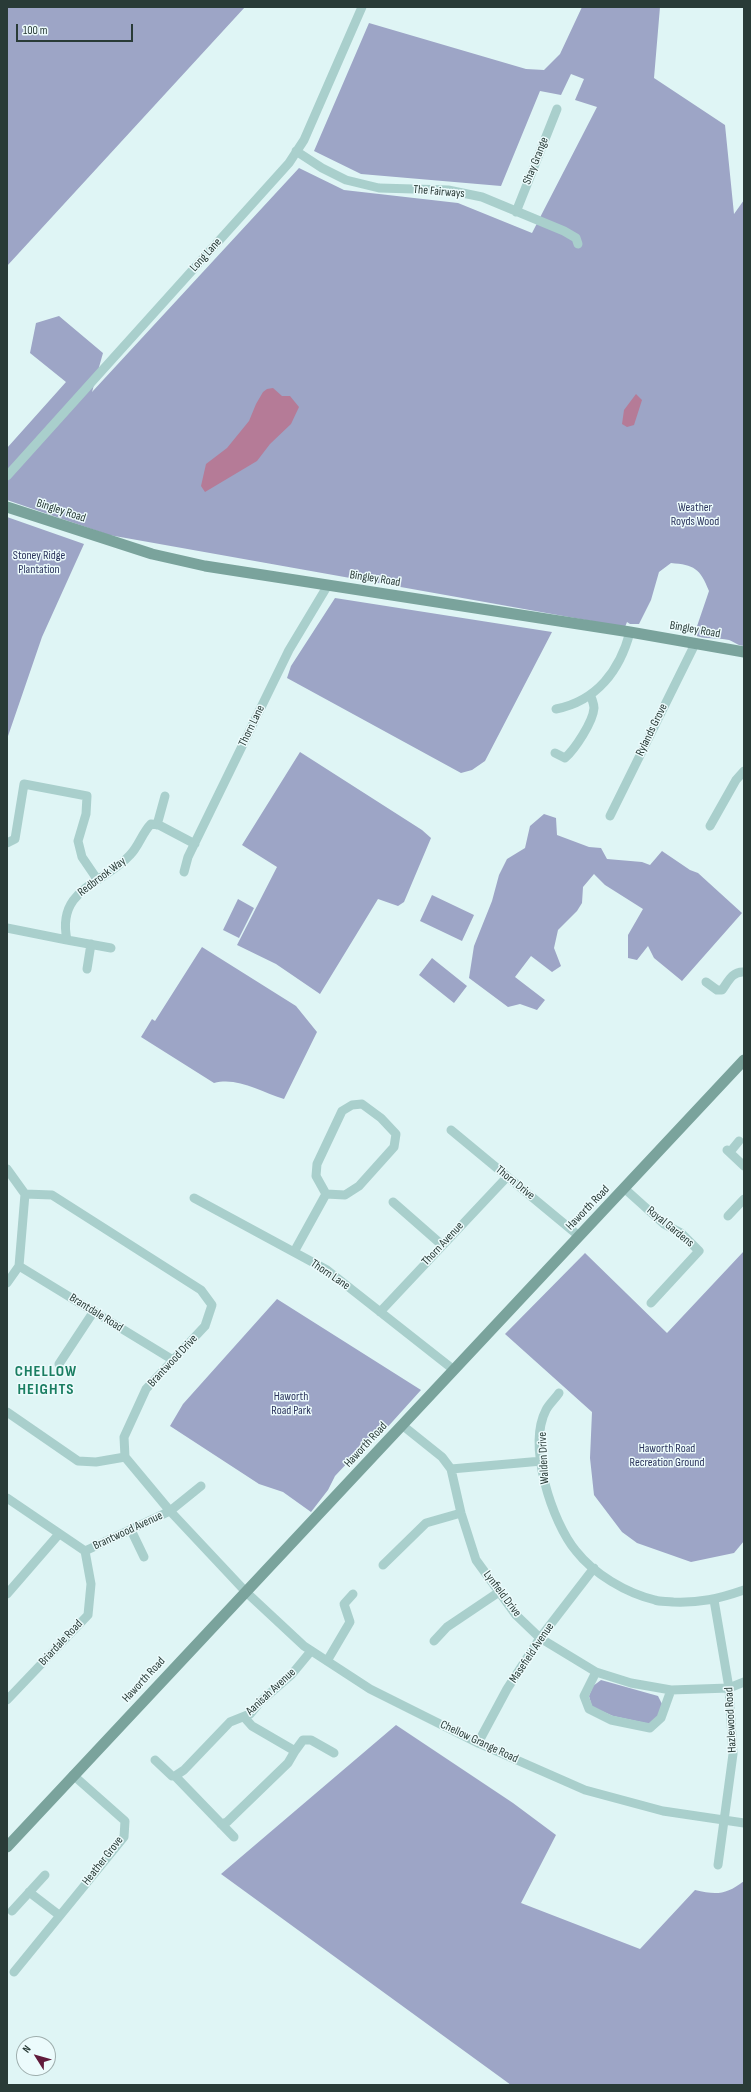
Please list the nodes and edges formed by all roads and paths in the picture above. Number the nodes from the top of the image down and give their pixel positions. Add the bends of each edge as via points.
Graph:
1 (362, 7) edge
2 (557, 109) dead end
3 (296, 151) junction
4 (516, 212) junction
5 (578, 244) dead end
6 (7, 476) edge
7 (7, 507) edge
8 (328, 585) junction
9 (630, 632) junction
10 (695, 644) junction
11 (744, 652) edge
12 (591, 696) junction
13 (556, 709) dead end
14 (555, 753) dead end
15 (744, 771) edge
16 (165, 796) dead end
17 (610, 816) dead end
18 (157, 825) junction
19 (710, 826) dead end
20 (7, 843) edge
21 (195, 844) junction
22 (184, 872) dead end
23 (97, 879) junction
24 (7, 928) edge
25 (67, 940) junction
26 (90, 944) junction
27 (111, 948) dead end
28 (87, 969) dead end
29 (744, 972) edge
30 (706, 982) dead end
31 (744, 1060) edge
32 (450, 1130) dead end
33 (739, 1141) dead end
34 (744, 1166) edge
35 (7, 1169) edge
36 (507, 1177) junction
37 (625, 1188) junction
38 (25, 1194) junction
39 (326, 1194) junction
40 (194, 1198) dead end
41 (744, 1199) edge
42 (393, 1202) dead end
43 (728, 1216) dead end
44 (579, 1236) junction
45 (442, 1245) junction
46 (294, 1252) junction
47 (19, 1266) junction
48 (7, 1283) edge
49 (651, 1303) dead end
50 (94, 1311) junction
51 (380, 1312) junction
52 (173, 1360) junction
53 (59, 1364) dead end
54 (454, 1370) junction
55 (559, 1393) dead end
56 (7, 1412) edge
57 (402, 1425) junction
58 (125, 1457) junction
59 (542, 1461) junction
60 (451, 1469) junction
61 (201, 1486) dead end
62 (7, 1498) edge
63 (170, 1511) junction
64 (461, 1513) junction
65 (130, 1530) junction
66 (59, 1534) junction
67 (85, 1551) junction
68 (144, 1557) dead end
69 (383, 1565) dead end
70 (594, 1568) junction
71 (10, 1584) edge
72 (744, 1590) edge
73 (246, 1592) junction
74 (499, 1592) junction
75 (7, 1594) edge
76 (353, 1594) dead end
77 (714, 1600) junction
78 (540, 1638) junction
79 (434, 1641) dead end
80 (311, 1651) junction
81 (327, 1661) junction
82 (596, 1672) junction
83 (744, 1682) edge
84 (729, 1688) junction
85 (671, 1690) junction
86 (7, 1700) edge
87 (244, 1717) junction
88 (478, 1743) junction
89 (295, 1751) junction
90 (334, 1753) dead end
91 (155, 1760) dead end
92 (74, 1775) junction
93 (175, 1776) junction
94 (724, 1820) junction
95 (221, 1824) junction
96 (744, 1824) edge
97 (234, 1837) dead end
98 (7, 1847) edge
99 (718, 1865) dead end
100 (45, 1875) dead end
101 (29, 1892) junction
102 (12, 1910) dead end
103 (59, 1915) junction
104 (14, 1972) dead end

1 - 3 street, Long Lane via 304,140
2 - 4 street, Shay Grange
3 - 4 street, The Fairways via 346,180 379,188 448,190 482,197
3 - 6 street, Long Lane
4 - 5 street, The Fairways via 564,231 576,238
7 - 8 main road, Bingley Road via 152,554 205,566
8 - 9 main road, Bingley Road
8 - 21 street, Thorn Lane via 289,650
9 - 10 main road, Bingley Road
9 - 12 street via 619,663
10 - 11 main road, Bingley Road
10 - 17 street, Rylands Grove
12 - 13 street via 570,706
12 - 14 street via 594,707 580,738 565,758
15 - 19 street via 736,780
16 - 18 street
18 - 21 street
18 - 23 street, Redbrook Way via 151,824 130,855
20 - 23 street via 15,839 24,784 87,796 86,814 78,841 82,857
21 - 22 street, Thorn Lane
23 - 25 street, Redbrook Way via 73,898 64,929
24 - 25 street
25 - 26 street
26 - 27 street
26 - 28 street
29 - 30 street via 740,971 731,976 725,993
31 - 37 main road, Haworth Road
32 - 36 street, Thorn Drive
33 - 34 street via 728,1151
35 - 38 street
36 - 44 street, Thorn Drive
36 - 45 street, Thorn Avenue
37 - 44 main road, Haworth Road
37 - 49 street, Royal Gardens via 664,1224 681,1233 699,1251
38 - 47 street
38 - 52 street, Brantwood Drive via 52,1195 202,1290 212,1305 205,1326
39 - 39 street via 316,1176 317,1164 342,1111 352,1104 362,1104 381,1118 396,1134 394,1147 359,1186 345,1195
39 - 46 street
40 - 46 street, Thorn Lane
41 - 43 street
42 - 45 street
44 - 54 main road, Haworth Road
45 - 51 street, Thorn Avenue
46 - 51 street, Thorn Lane via 327,1270
47 - 48 street
47 - 50 street, Brantdale Road
50 - 52 street, Brantdale Road
50 - 53 street
51 - 54 street, Thorn Lane
52 - 58 street, Brantwood Drive via 146,1389 124,1438
54 - 57 main road, Haworth Road
55 - 59 street, Walden Drive via 546,1411 540,1431
56 - 58 street via 78,1461 96,1462
57 - 60 street, Lynfield Drive via 442,1457
57 - 73 main road, Haworth Road
58 - 63 street
59 - 60 street
59 - 70 street, Walden Drive via 545,1490 558,1521 576,1551
60 - 64 street, Lynfield Drive
61 - 63 street, Brantwood Avenue
62 - 66 street, Brantwood Avenue
63 - 65 street, Brantwood Avenue
63 - 73 street
64 - 69 street via 426,1522
64 - 74 street, Lynfield Drive via 476,1560
65 - 67 street, Brantwood Avenue
65 - 68 street
66 - 67 street, Brantwood Avenue
66 - 71 street
67 - 86 street, Briardale Road via 91,1584 88,1615
70 - 77 street, Walden Drive via 620,1587 655,1601 696,1603
70 - 78 street, Masefield Avenue
71 - 75 street
72 - 77 street, Walden Drive
73 - 80 street, Chellow Grange Road
73 - 92 main road, Haworth Road
74 - 78 street, Lynfield Drive via 516,1615
74 - 79 street via 447,1627
76 - 81 street via 344,1604 350,1622
77 - 84 street, Hazlewood Road
78 - 82 street, Lynfield Drive
78 - 88 street, Masefield Avenue via 507,1689
80 - 81 street, Chellow Grange Road
80 - 87 street, Aanisah Avenue via 285,1681
81 - 88 street, Chellow Grange Road via 370,1689
82 - 85 street, Lynfield Drive via 631,1683
82 - 85 street via 584,1696 589,1709 611,1720 650,1728 661,1718
83 - 84 street, Lynfield Drive
84 - 85 street, Lynfield Drive
84 - 94 street, Hazlewood Road via 733,1754
87 - 89 street via 252,1726
87 - 93 street, Aanisah Avenue via 230,1722 184,1770
88 - 94 street, Chellow Grange Road via 585,1790 663,1811
89 - 90 street via 303,1740 311,1740
89 - 95 street via 288,1763 227,1822
91 - 93 street
92 - 98 main road, Haworth Road
92 - 103 street, Heather Grove via 125,1821 124,1837
93 - 95 street
94 - 96 street, Chellow Grange Road
94 - 99 street, Hazlewood Road
95 - 97 street
100 - 101 street
101 - 102 street
101 - 103 street
103 - 104 street, Heather Grove

